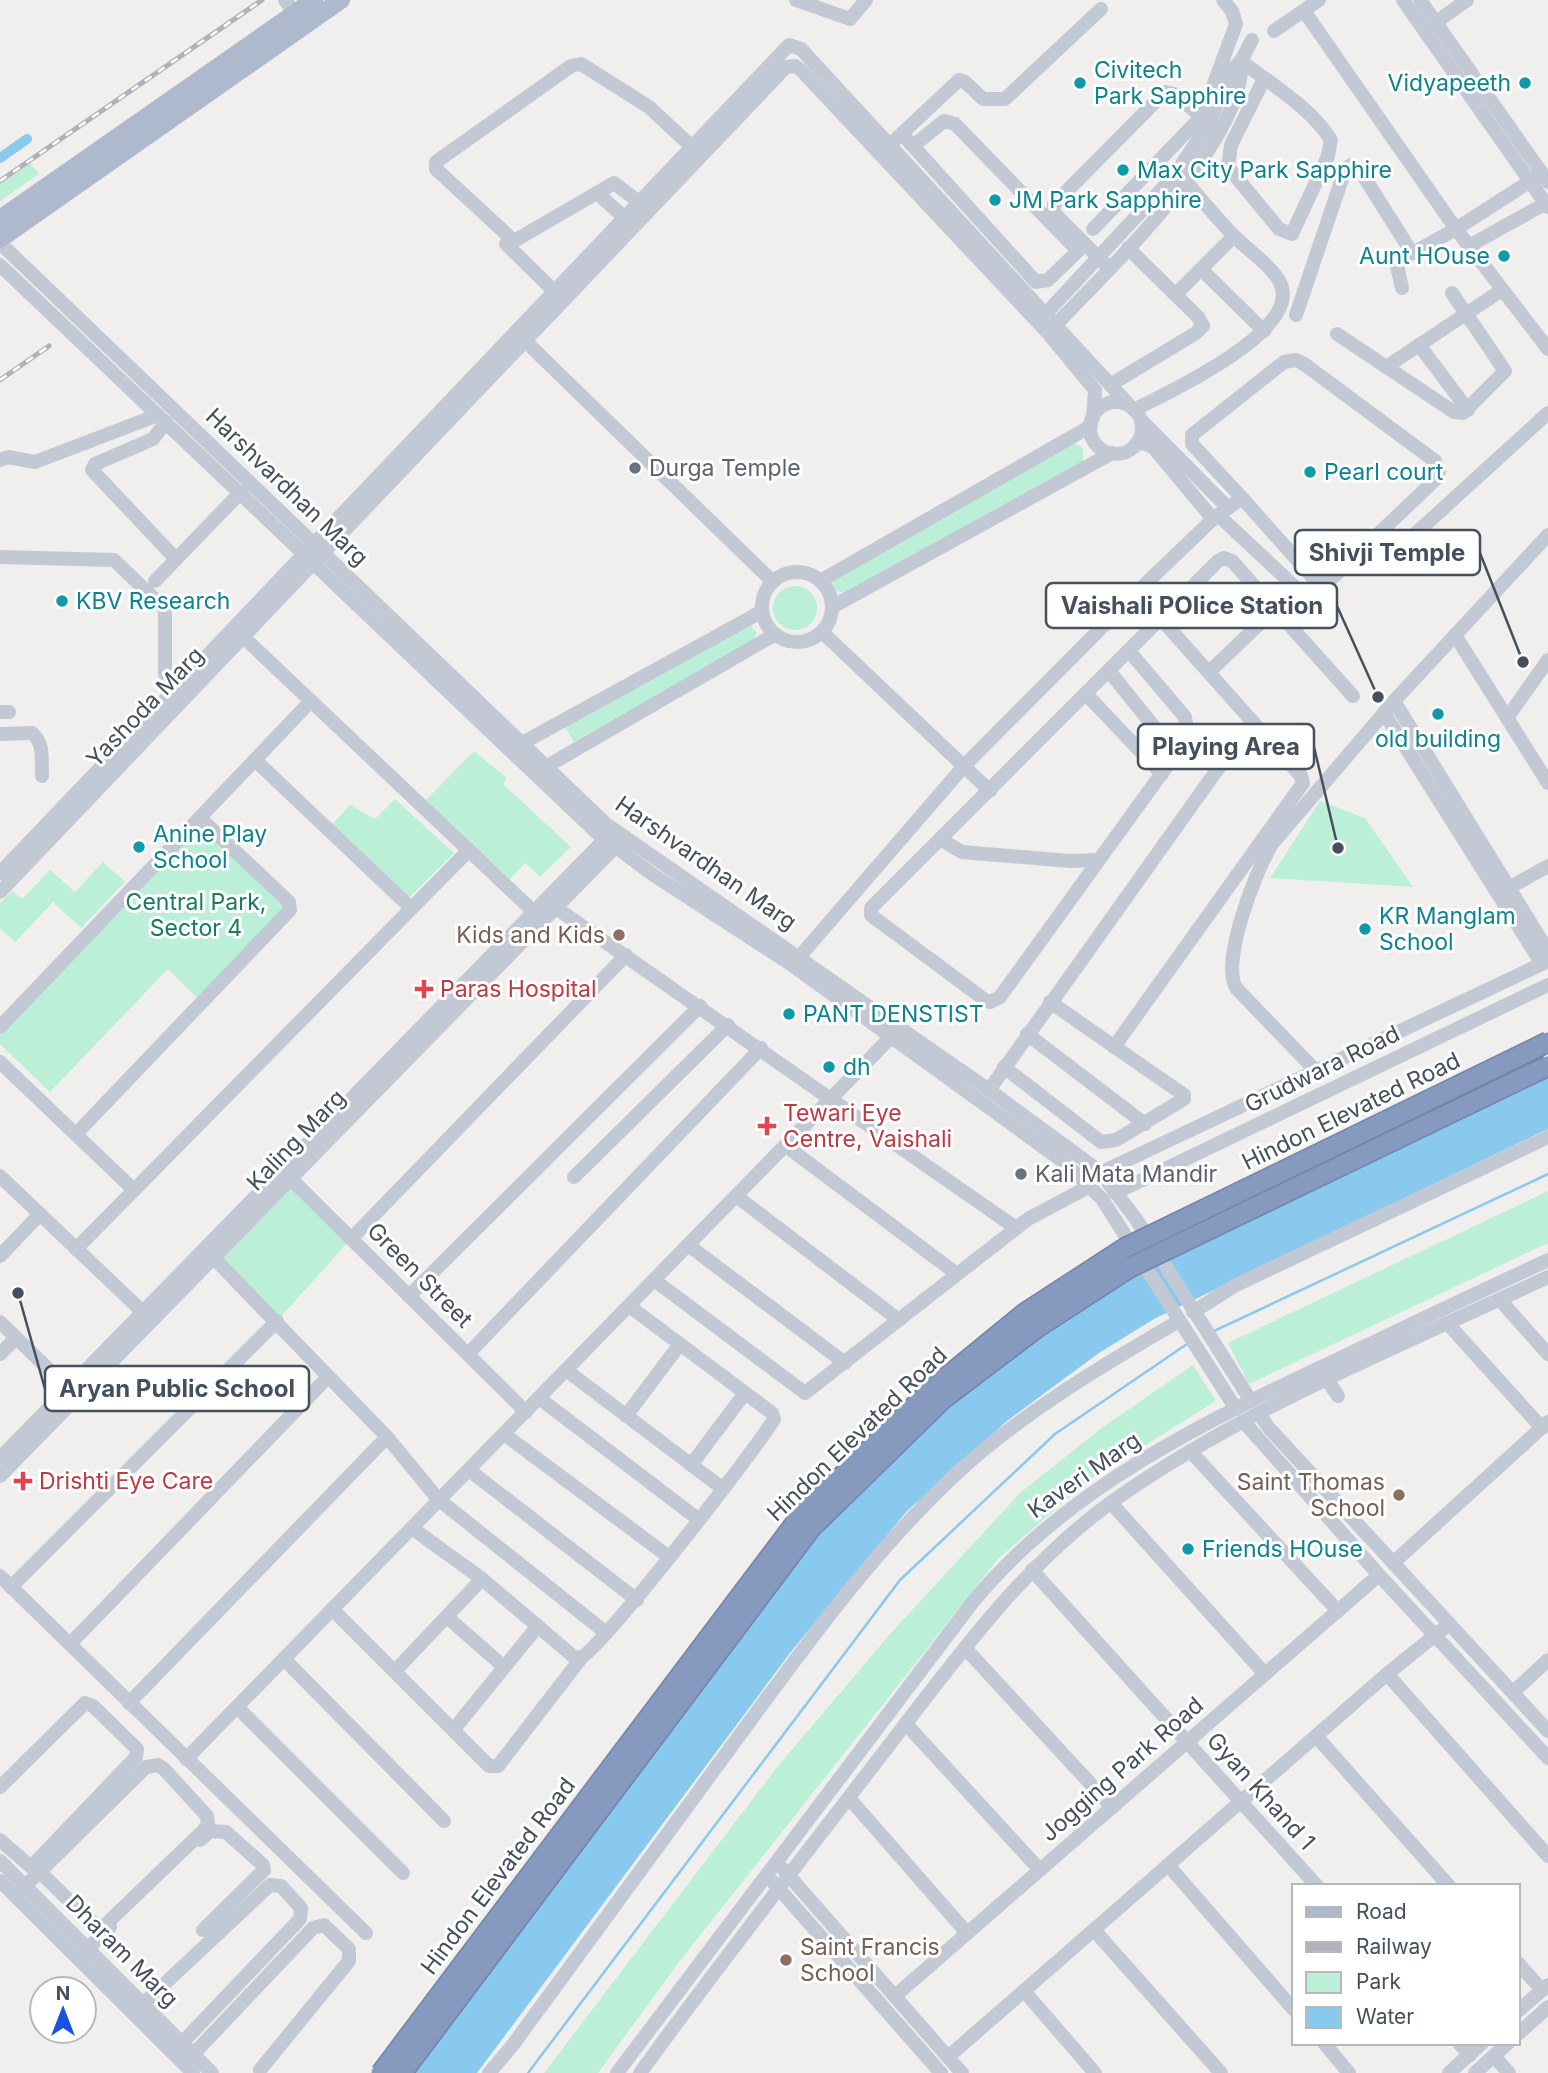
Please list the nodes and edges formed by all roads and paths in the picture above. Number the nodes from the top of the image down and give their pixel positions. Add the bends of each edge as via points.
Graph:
1 (314, 0) edge
2 (341, 0) edge
3 (796, 0) edge
4 (866, 0) edge
5 (1223, 0) edge
6 (1320, 0) edge
7 (1403, 0) edge
8 (1420, 0) edge
9 (1467, 0) edge
10 (1101, 9) dead end
11 (1304, 10) junction
12 (295, 13) edge
13 (1430, 26) junction
14 (1274, 31) dead end
15 (1252, 40) dead end
16 (1241, 61) junction
17 (1264, 79) junction
18 (1210, 123) junction
19 (902, 134) junction
20 (707, 139) junction
21 (691, 146) junction
22 (913, 146) junction
23 (886, 150) junction
24 (1542, 177) edge
25 (1185, 182) junction
26 (597, 193) junction
27 (639, 202) junction
28 (1547, 204) edge
29 (624, 217) junction
30 (0, 219) edge
31 (1093, 229) dead end
32 (1456, 229) junction
33 (1234, 236) junction
34 (0, 241) edge
35 (506, 244) dead end
36 (1469, 246) junction
37 (1128, 248) junction
38 (1412, 253) junction
39 (1104, 263) junction
40 (0, 265) edge
41 (1201, 270) junction
42 (1402, 288) dead end
43 (1502, 290) junction
44 (554, 291) junction
45 (1452, 293) dead end
46 (1176, 294) junction
47 (1466, 314) junction
48 (1296, 315) dead end
49 (1046, 324) junction
50 (1264, 331) junction
51 (1337, 334) dead end
52 (520, 336) junction
53 (1419, 345) junction
54 (1548, 349) edge
55 (1386, 367) junction
56 (1110, 385) junction
57 (1468, 411) junction
58 (1135, 412) junction
59 (1548, 413) edge
60 (162, 419) junction
61 (1092, 422) junction
62 (1136, 444) junction
63 (1112, 453) junction
64 (0, 460) edge
65 (241, 492) junction
66 (1242, 498) junction
67 (1220, 514) junction
68 (1548, 535) edge
69 (314, 553) junction
70 (0, 557) edge
71 (176, 559) junction
72 (1437, 566) dead end
73 (155, 581) dead end
74 (820, 581) junction
75 (773, 582) junction
76 (1138, 592) junction
77 (1308, 599) dead end
78 (832, 607) junction
79 (1275, 609) junction
80 (761, 612) junction
81 (1161, 618) junction
82 (822, 632) junction
83 (239, 633) junction
84 (774, 635) junction
85 (1455, 635) junction
86 (1129, 651) junction
87 (1548, 660) edge
88 (1108, 671) junction
89 (1209, 672) junction
90 (165, 674) dead end
91 (1086, 694) junction
92 (1353, 696) dead end
93 (311, 701) junction
94 (1507, 718) junction
95 (1252, 721) junction
96 (0, 734) edge
97 (523, 743) junction
98 (509, 750) junction
99 (1176, 754) junction
100 (256, 760) junction
101 (547, 765) junction
102 (965, 765) junction
103 (534, 773) junction
104 (1162, 774) junction
105 (42, 776) dead end
106 (1546, 777) edge
107 (990, 791) junction
108 (200, 818) junction
109 (615, 838) junction
110 (940, 839) junction
111 (469, 850) junction
112 (1098, 860) junction
113 (1548, 866) edge
114 (0, 873) edge
115 (1509, 888) junction
116 (0, 892) edge
117 (551, 904) junction
118 (411, 908) junction
119 (534, 912) junction
120 (626, 955) junction
121 (1546, 958) edge
122 (796, 961) junction
123 (1548, 985) edge
124 (1050, 1002) junction
125 (700, 1006) junction
126 (728, 1025) junction
127 (0, 1027) edge
128 (1027, 1034) junction
129 (891, 1037) junction
130 (1548, 1042) edge
131 (1114, 1047) junction
132 (761, 1048) junction
133 (0, 1062) edge
134 (1548, 1066) edge
135 (1003, 1067) junction
136 (1317, 1071) junction
137 (989, 1090) junction
138 (833, 1097) junction
139 (1145, 1124) junction
140 (76, 1134) junction
141 (1548, 1137) edge
142 (786, 1146) junction
143 (1100, 1173) junction
144 (286, 1174) junction
145 (0, 1176) edge
146 (574, 1177) dead end
147 (1090, 1186) junction
148 (134, 1190) junction
149 (1115, 1193) junction
150 (736, 1196) junction
151 (40, 1214) junction
152 (1016, 1228) junction
153 (351, 1239) junction
154 (688, 1245) junction
155 (76, 1249) junction
156 (209, 1253) junction
157 (0, 1256) edge
158 (1548, 1260) edge
159 (957, 1274) junction
160 (1548, 1277) edge
161 (654, 1280) junction
162 (409, 1296) junction
163 (1500, 1300) junction
164 (629, 1306) junction
165 (1195, 1314) junction
166 (147, 1316) junction
167 (899, 1320) junction
168 (277, 1321) junction
169 (0, 1322) edge
170 (1180, 1322) junction
171 (1448, 1324) junction
172 (16, 1338) junction
173 (680, 1344) junction
174 (0, 1354) edge
175 (468, 1354) junction
176 (1548, 1354) edge
177 (845, 1363) junction
178 (566, 1370) junction
179 (328, 1377) junction
180 (1328, 1381) junction
181 (72, 1393) junction
182 (745, 1393) junction
183 (1338, 1396) dead end
184 (539, 1398) junction
185 (1251, 1401) junction
186 (526, 1412) junction
187 (1259, 1414) junction
188 (1240, 1415) junction
189 (626, 1416) junction
190 (1545, 1425) edge
191 (504, 1433) junction
192 (387, 1437) junction
193 (1190, 1451) junction
194 (0, 1458) edge
195 (691, 1465) junction
196 (469, 1470) junction
197 (0, 1476) edge
198 (722, 1488) junction
199 (438, 1499) junction
200 (1111, 1503) junction
201 (698, 1519) junction
202 (412, 1528) junction
203 (669, 1558) junction
204 (1393, 1563) junction
205 (1032, 1570) junction
206 (1379, 1575) junction
207 (482, 1579) junction
208 (5, 1581) edge
209 (637, 1600) junction
210 (332, 1609) junction
211 (1338, 1611) junction
212 (447, 1616) junction
213 (1449, 1624) junction
214 (537, 1627) junction
215 (604, 1632) junction
216 (1434, 1635) junction
217 (70, 1644) junction
218 (965, 1648) junction
219 (582, 1657) junction
220 (284, 1659) junction
221 (1548, 1660) edge
222 (504, 1667) junction
223 (396, 1671) junction
224 (1265, 1674) junction
225 (1387, 1674) junction
226 (1513, 1692) junction
227 (129, 1703) junction
228 (237, 1707) junction
229 (906, 1724) junction
230 (454, 1729) junction
231 (1548, 1731) edge
232 (1317, 1736) junction
233 (1187, 1742) junction
234 (1548, 1758) edge
235 (186, 1759) junction
236 (0, 1787) edge
237 (849, 1798) junction
238 (1241, 1802) junction
239 (1112, 1807) junction
240 (444, 1821) dead end
241 (0, 1840) edge
242 (1548, 1856) edge
243 (0, 1861) edge
244 (777, 1862) junction
245 (1168, 1865) junction
246 (1040, 1870) junction
247 (40, 1872) junction
248 (403, 1873) dead end
249 (767, 1875) junction
250 (789, 1875) junction
251 (0, 1881) edge
252 (1315, 1884) edge
253 (1447, 1884) edge
254 (779, 1888) junction
255 (20, 1891) junction
256 (203, 1930) dead end
257 (1094, 1930) junction
258 (366, 1933) dead end
259 (967, 1933) junction
260 (83, 1952) junction
261 (1520, 1965) edge
262 (1545, 1987) edge
263 (1024, 1991) junction
264 (895, 1996) junction
265 (143, 2004) junction
266 (1548, 2007) edge
267 (1292, 2008) edge
268 (1520, 2009) edge
269 (1520, 2032) edge
270 (1326, 2045) edge
271 (1506, 2045) edge
272 (1464, 2049) edge
273 (1494, 2056) junction
274 (948, 2057) junction
275 (188, 2059) edge
276 (260, 2070) dead end
277 (212, 2073) edge
278 (382, 2073) edge
279 (402, 2073) edge
280 (489, 2073) edge
281 (617, 2073) edge
282 (640, 2073) edge
283 (941, 2073) edge
284 (962, 2073) edge
285 (1095, 2073) edge
286 (1221, 2073) edge
287 (1349, 2073) edge
288 (1449, 2073) edge
289 (1475, 2073) edge
290 (1509, 2073) edge

1 - 12 main road
2 - 12 main road
3 - 4 street via 850,19
5 - 18 street via 1236,24
6 - 11 street
7 - 13 street
8 - 13 street
9 - 13 street
10 - 19 street via 1005,99 983,99 959,80
11 - 14 street
11 - 32 street
12 - 30 main road
12 - 34 main road
13 - 24 street
15 - 16 street
16 - 17 street
16 - 18 street via 1242,76
17 - 17 street via 1231,145 1227,167 1279,229 1292,234 1331,140 1318,123
18 - 25 street
18 - 31 street
18 - 39 street
18 - 39 street via 1165,92 1054,204 1054,213
19 - 22 street
19 - 23 street
20 - 21 street
20 - 23 street via 782,69 795,66
20 - 23 street via 784,48 793,44
20 - 52 street
21 - 26 street via 649,107 581,64 571,66 436,162 436,169 514,240
21 - 27 street
22 - 22 street via 944,121 956,124 1078,251 1048,280 1036,282
23 - 49 street
24 - 28 street
24 - 32 street
25 - 33 street
25 - 37 street
26 - 27 street via 617,183
26 - 29 street
27 - 29 street
28 - 36 street
29 - 44 street
32 - 36 street
32 - 38 street
33 - 41 street
33 - 50 street via 1281,284 1275,314
34 - 69 street, Harshvardhan Marg
35 - 44 street
36 - 43 street
37 - 39 street
37 - 46 street
38 - 42 street via 1397,262
38 - 48 street via 1362,172 1351,165 1345,170
39 - 49 street
40 - 60 street, Harshvardhan Marg
41 - 46 street
41 - 50 street
43 - 47 street
43 - 54 street
44 - 52 street
45 - 47 street
46 - 56 street via 1202,322 1201,330
47 - 53 street
47 - 57 street via 1505,371
49 - 56 street
49 - 61 street via 1095,390
50 - 58 street via 1231,356
51 - 55 street
52 - 69 street, Yashoda Marg
52 - 75 street
53 - 55 street
53 - 57 street
55 - 57 street via 1454,412
56 - 58 street
58 - 61 street via 1108,404
58 - 62 street via 1142,427
58 - 67 street
59 - 72 street via 1412,538
60 - 64 street via 35,462
60 - 65 street, Harshvardhan Marg
60 - 71 street via 153,439 95,464 92,470
61 - 63 street via 1095,443
61 - 74 street
62 - 63 street
62 - 67 street via 1153,447
63 - 78 street
65 - 69 street, Harshvardhan Marg
65 - 71 street
66 - 66 street via 1192,444 1192,435 1290,360 1304,364 1435,461 1439,472 1326,583 1317,581
66 - 67 street
67 - 76 street
67 - 77 street
68 - 85 street
69 - 83 street, Yashoda Marg
69 - 97 street, Harshvardhan Marg
69 - 98 street, Harshvardhan Marg
70 - 90 street via 114,560 165,609
71 - 73 street
74 - 75 street via 796,572
74 - 78 street
75 - 80 street via 762,599
76 - 81 street
76 - 102 street
78 - 82 street
79 - 81 street via 1232,561 1224,558
79 - 89 street
79 - 92 street
80 - 84 street
80 - 97 street
81 - 86 street
81 - 89 street
82 - 84 street via 801,643
82 - 102 street
83 - 93 street
83 - 114 street, Yashoda Marg
83 - 116 street, Yashoda Marg
84 - 101 street
85 - 94 street
85 - 115 street via 1394,701
86 - 88 street
86 - 99 street via 1188,722 1188,737
87 - 94 street
88 - 91 street
88 - 99 street
89 - 95 street
91 - 104 street
91 - 107 street
93 - 100 street
93 - 111 street
94 - 106 street
95 - 124 street
95 - 131 street via 1301,776 1301,787
96 - 105 street via 32,733 41,742
97 - 98 street
97 - 101 street, Harshvardhan Marg
98 - 103 street, Harshvardhan Marg
99 - 104 street
100 - 108 street
100 - 118 street
101 - 103 street
101 - 109 street, Harshvardhan Marg
102 - 107 street
102 - 122 street
103 - 109 street, Harshvardhan Marg
104 - 112 street
107 - 110 street
108 - 127 street
108 - 140 street via 289,902 290,910
109 - 117 street, Kaling Marg
109 - 122 street, Harshvardhan Marg
110 - 112 street via 962,852
110 - 112 street via 874,902 871,915 990,1002 1000,997
111 - 118 street
111 - 119 street
113 - 115 street
115 - 121 street
117 - 119 street, Kaling Marg
117 - 120 street
117 - 144 street, Kaling Marg
118 - 148 street
119 - 144 street, Kaling Marg
120 - 125 street
120 - 153 street
121 - 136 street
121 - 136 street via 1387,710 1261,862 1231,967 1237,989
122 - 129 street, Harshvardhan Marg
122 - 137 street, Harshvardhan Marg
123 - 149 street, Grudwara Road
124 - 128 street
124 - 131 street
125 - 126 street
125 - 162 street
126 - 132 street
126 - 146 street
128 - 135 street
128 - 139 street
129 - 138 street
129 - 147 street, Harshvardhan Marg via 1064,1162
130 - 278 highway, Hindon Elevated Road, bridge via 1125,1248 1025,1313 932,1389 800,1517
131 - 139 street via 1184,1095 1182,1102
132 - 138 street
132 - 175 street
133 - 140 street
134 - 279 highway, Hindon Elevated Road, bridge via 1129,1268 1038,1327 943,1399 811,1528
135 - 137 street
135 - 139 street via 1101,1142 1116,1140
136 - 143 street
137 - 143 street, Harshvardhan Marg
138 - 142 street
138 - 152 street
140 - 148 street
141 - 165 street via 1234,1286
142 - 150 street
142 - 159 street
143 - 149 street, Harshvardhan Marg
144 - 153 street, Green Street
144 - 156 street, Kaling Marg
145 - 151 street
147 - 152 street
147 - 170 street, Harshvardhan Marg, bridge via 1122,1228
148 - 155 street
149 - 165 street, Harshvardhan Marg, bridge
150 - 154 street
150 - 167 street
151 - 155 street
151 - 157 street
152 - 159 street
153 - 162 street, Green Street
154 - 161 street
154 - 177 street
155 - 166 street
156 - 166 street, Kaling Marg
156 - 168 street
158 - 185 street, Kaveri Marg
159 - 167 street
160 - 163 street, Kaveri Marg
161 - 164 street
161 - 177 street via 801,1392 809,1392
162 - 175 street, Green Street
163 - 171 street, Kaveri Marg
163 - 176 street
164 - 173 street
164 - 178 street
165 - 185 street, Harshvardhan Marg
166 - 181 street, Kaling Marg
167 - 177 street
168 - 179 street
168 - 208 street
169 - 172 street
170 - 188 street, Harshvardhan Marg
170 - 280 street via 1041,1404 957,1473 915,1516 775,1686
171 - 180 street, Kaveri Marg
171 - 190 street
172 - 174 street
172 - 181 street
173 - 182 street
173 - 189 street
175 - 186 street, Green Street
178 - 184 street
178 - 189 street
179 - 192 street
179 - 217 street
180 - 183 street
180 - 187 street, Kaveri Marg
181 - 194 street, Kaling Marg
181 - 197 street, Kaling Marg
182 - 195 street
182 - 198 street via 774,1419
184 - 186 street
184 - 201 street
185 - 188 street, Kaveri Marg
186 - 191 street
187 - 188 street, Kaveri Marg
187 - 204 street
188 - 193 street, Kaveri Marg
188 - 206 street, Harshvardhan Marg
188 - 244 street, Kaveri Marg via 1179,1438 1103,1486 1016,1553 972,1603
189 - 195 street
190 - 204 street
191 - 196 street
191 - 203 street
192 - 199 street
192 - 227 street
193 - 200 street, Kaveri Marg
193 - 211 street
195 - 198 street
196 - 199 street
196 - 209 street
198 - 201 street
199 - 202 street
199 - 215 street
200 - 205 street, Kaveri Marg
200 - 224 street
201 - 203 street
202 - 207 street
202 - 210 street
203 - 209 street
204 - 213 street
205 - 218 street, Kaveri Marg
205 - 233 street, Gyan Khand 1
206 - 211 street, Jogging Park Road
206 - 216 street, Harshvardhan Marg
207 - 212 street
207 - 214 street
208 - 217 street
209 - 215 street
210 - 220 street
210 - 223 street
211 - 224 street, Jogging Park Road
212 - 222 street
212 - 223 street
213 - 216 street
213 - 226 street
214 - 219 street via 574,1657
214 - 222 street
215 - 219 street
216 - 225 street
216 - 234 street, Harshvardhan Marg
217 - 227 street
218 - 229 street, Kaveri Marg
218 - 239 street
219 - 230 street via 498,1766 489,1766
220 - 228 street
220 - 240 street
221 - 226 street
222 - 230 street
223 - 230 street
224 - 233 street, Jogging Park Road
225 - 232 street
225 - 242 street
226 - 231 street
227 - 235 street
228 - 235 street
228 - 248 street
229 - 237 street, Kaveri Marg
229 - 246 street
232 - 238 street
232 - 253 street
233 - 238 street, Gyan Khand 1
233 - 239 street, Jogging Park Road
235 - 258 street
236 - 241 street via 85,1703 137,1749 136,1757 31,1867
237 - 250 street, Kaveri Marg
237 - 259 street
238 - 245 street
238 - 252 street, Gyan Khand 1
239 - 246 street, Jogging Park Road
243 - 255 street, Dharam Marg
244 - 249 street, Kaveri Marg
244 - 250 street
245 - 257 street
245 - 267 street
246 - 259 street, Jogging Park Road
247 - 247 street via 146,1767 164,1769 207,1816 203,1831 102,1928
247 - 255 street
249 - 254 street
249 - 281 street, Kaveri Marg
250 - 254 street, Kaveri Marg
250 - 264 street
251 - 255 street, Dharam Marg
254 - 282 street, Kaveri Marg
254 - 283 street
255 - 260 street, Dharam Marg
256 - 260 street via 264,1870 226,1832 218,1830 210,1831
257 - 263 street
257 - 286 street
259 - 264 street, Jogging Park Road
260 - 265 street, Dharam Marg
260 - 275 street, Dharam Marg
261 - 262 street
262 - 268 street
263 - 274 street
263 - 285 street
264 - 274 street
265 - 275 street, Dharam Marg
265 - 275 street via 270,1885 281,1886 301,1908 300,1919
266 - 269 street
270 - 287 street
271 - 273 street
272 - 288 street
273 - 289 street
273 - 290 street
274 - 284 street
275 - 276 street via 313,1928 324,1925 349,1949 349,1961
275 - 277 street, Dharam Marg

